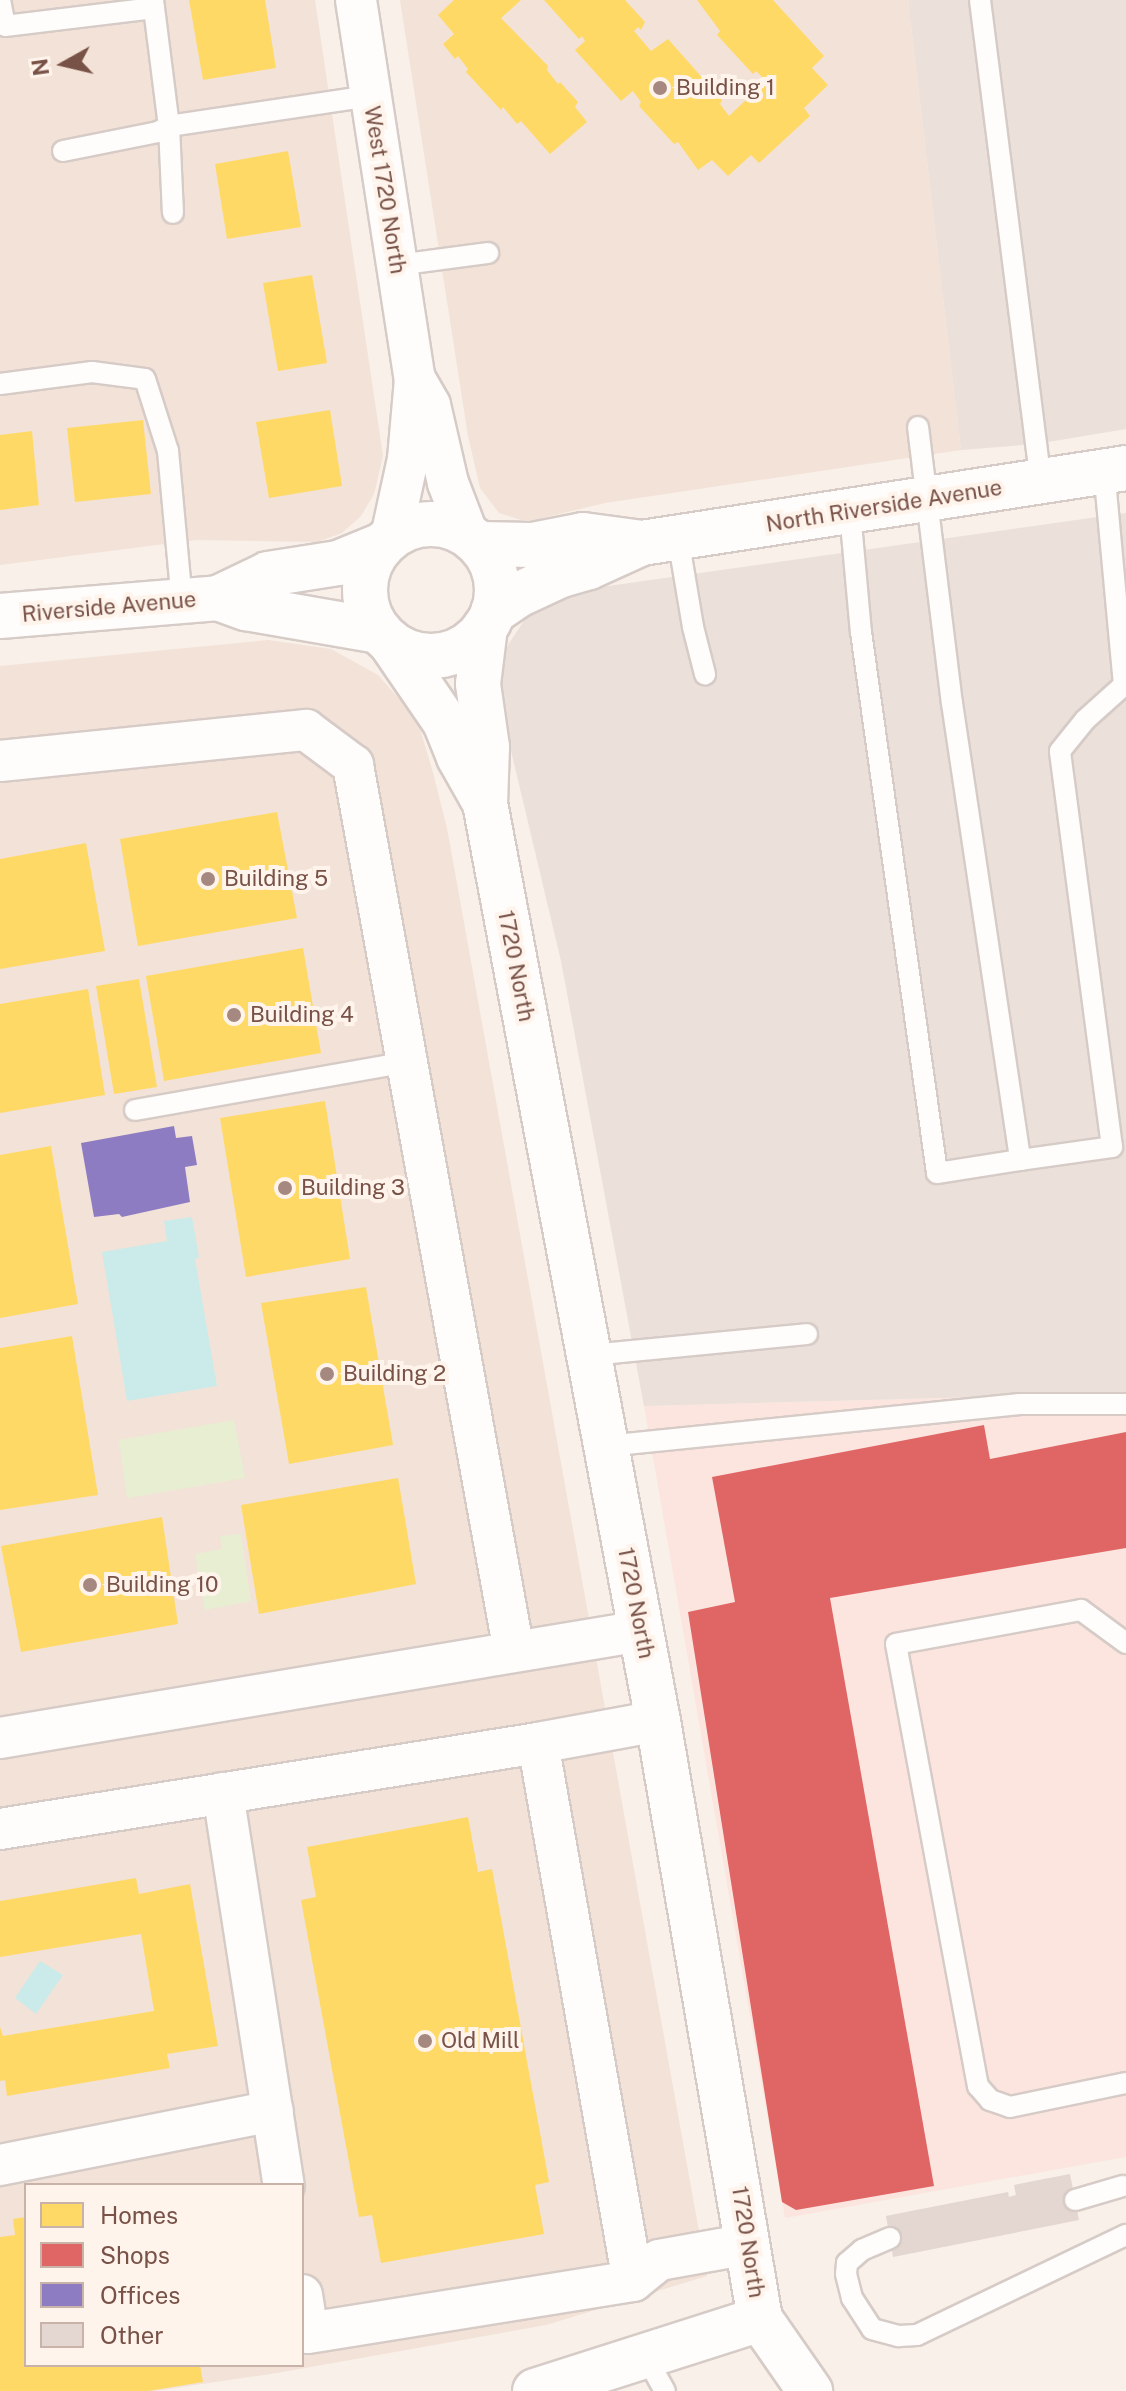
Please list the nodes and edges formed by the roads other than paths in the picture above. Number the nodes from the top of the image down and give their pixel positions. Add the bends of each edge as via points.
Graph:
1 (0, 0) edge
2 (356, 0) edge
3 (980, 0) edge
4 (154, 4) edge
5 (370, 96) junction
6 (169, 126) junction
7 (63, 151) dead end
8 (173, 213) dead end
9 (488, 253) dead end
10 (397, 265) junction
11 (415, 379) junction
12 (0, 384) edge
13 (918, 427) dead end
14 (1115, 469) edge
15 (1041, 482) junction
16 (927, 500) junction
17 (850, 512) junction
18 (474, 540) junction
19 (660, 540) junction
20 (387, 541) junction
21 (200, 600) junction
22 (0, 616) edge
23 (489, 620) junction
24 (385, 637) junction
25 (705, 674) dead end
26 (0, 761) edge
27 (485, 803) junction
28 (407, 1062) junction
29 (135, 1110) dead end
30 (1020, 1160) junction
31 (807, 1334) dead end
32 (590, 1355) junction
33 (1126, 1404) edge
34 (606, 1446) junction
35 (641, 1631) junction
36 (1126, 1643) edge
37 (514, 1652) junction
38 (658, 1721) junction
39 (0, 1738) edge
40 (538, 1743) junction
41 (223, 1793) junction
42 (0, 1829) edge
43 (1126, 2083) edge
44 (273, 2111) junction
45 (0, 2165) edge
46 (1120, 2180) dead end
47 (284, 2183) edge
48 (1084, 2196) dead end
49 (1126, 2235) edge
50 (890, 2238) dead end
51 (749, 2244) junction
52 (633, 2281) junction
53 (304, 2308) edge
54 (760, 2319) junction
55 (656, 2374) edge
56 (535, 2391) edge
57 (810, 2391) edge

1 - 4 lane via 5,26
2 - 5 street, West 1720 North
3 - 15 lane
4 - 6 lane
5 - 6 lane
5 - 10 street, West 1720 North
6 - 7 lane
6 - 8 lane
9 - 10 lane
10 - 11 street, West 1720 North
11 - 18 street, West 1720 North via 438,429 448,483
11 - 20 street, West 1720 North via 408,459
12 - 21 lane via 92,372 145,379 168,451
13 - 16 lane
14 - 15 street, North Riverside Avenue
14 - 30 lane via 1124,685 1060,751 1112,1147
15 - 16 street, North Riverside Avenue
16 - 17 street, North Riverside Avenue
16 - 30 lane
17 - 19 street, North Riverside Avenue
17 - 30 lane via 861,632 937,1173
18 - 19 street, North Riverside Avenue via 532,545 583,535
18 - 20 street via 437,524 416,525
18 - 23 street via 496,579
19 - 23 street, North Riverside Avenue via 533,588
19 - 25 lane
20 - 21 street, Riverside Avenue via 338,563 268,574
20 - 24 street via 369,565 364,589 366,605
21 - 22 street, Riverside Avenue
21 - 24 street, Riverside Avenue
23 - 24 street via 459,650 443,655 422,656
23 - 27 street, 1720 North via 478,684 487,747
24 - 27 street, 1720 North via 445,722
26 - 28 street via 306,730 318,738 353,765
27 - 32 street, 1720 North
28 - 29 lane
28 - 37 street
31 - 32 lane
32 - 34 street, 1720 North
33 - 34 lane via 1020,1404
34 - 35 street, 1720 North
35 - 37 street
35 - 38 street, 1720 North
36 - 43 lane via 1081,1610 896,1644 978,2086 990,2100 1010,2107
37 - 39 street
38 - 40 street
38 - 51 street, 1720 North
40 - 41 street
40 - 52 street
41 - 42 street
41 - 44 street
44 - 45 street
44 - 47 street
46 - 48 lane
49 - 50 lane via 917,2335 899,2336 872,2329 852,2298 846,2274 847,2263 862,2250
51 - 52 street via 659,2260
51 - 54 street, 1720 North
52 - 53 street via 308,2333
54 - 55 street
54 - 57 street, 1720 North
55 - 56 street

